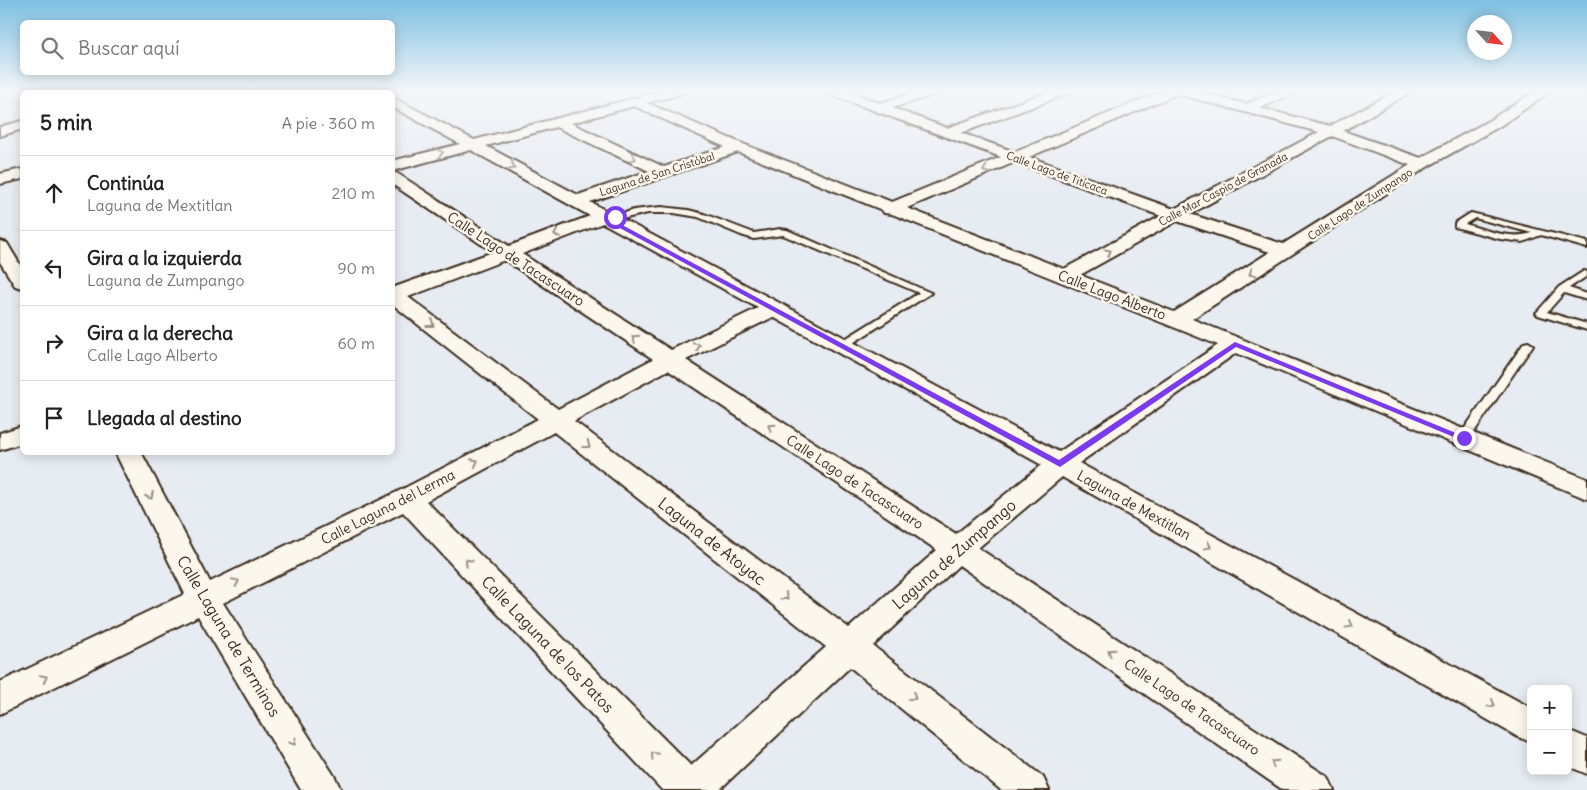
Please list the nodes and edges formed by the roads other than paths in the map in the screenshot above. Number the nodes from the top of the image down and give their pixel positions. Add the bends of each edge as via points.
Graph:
1 (16, 127) edge
2 (440, 127) edge
3 (538, 127) edge
4 (567, 127) edge
5 (691, 127) edge
6 (935, 127) edge
7 (963, 127) edge
8 (1089, 127) edge
9 (1315, 127) edge
10 (1339, 127) edge
11 (1488, 127) edge
12 (1331, 131) junction
13 (0, 132) edge
14 (949, 132) junction
15 (471, 144) junction
16 (738, 148) junction
17 (1015, 158) junction
18 (1422, 164) junction
19 (395, 165) edge
20 (663, 172) junction
21 (20, 174) edge
22 (0, 179) edge
23 (395, 179) edge
24 (576, 201) junction
25 (890, 209) junction
26 (1175, 214) junction
27 (605, 218) junction
28 (1540, 233) junction
29 (1587, 245) edge
30 (0, 247) edge
31 (1286, 251) junction
32 (506, 253) junction
33 (1584, 274) dead end
34 (1065, 276) junction
35 (16, 277) edge
36 (1562, 289) junction
37 (395, 294) edge
38 (395, 297) edge
39 (1587, 297) edge
40 (773, 309) junction
41 (1176, 320) junction
42 (1587, 328) edge
43 (1235, 344) junction
44 (1528, 345) dead end
45 (841, 346) junction
46 (668, 360) junction
47 (555, 419) junction
48 (20, 435) edge
49 (1464, 438) junction
50 (0, 442) edge
51 (130, 455) edge
52 (1060, 464) junction
53 (1587, 490) edge
54 (407, 499) junction
55 (957, 549) junction
56 (203, 598) junction
57 (850, 647) junction
58 (0, 700) edge
59 (1527, 724) edge
60 (1572, 749) edge
61 (1587, 757) edge
62 (322, 790) edge
63 (688, 790) edge
64 (692, 790) edge
65 (1030, 790) edge
66 (1315, 790) edge

1 - 13 street
2 - 15 street, Laguna de Mextitlan
3 - 15 street
4 -> 20 street
5 - 16 street, Calle Lago Alberto
6 - 14 street, Calle Lago de Titicaca
7 - 14 street
8 - 17 street
9 - 12 street
10 - 12 street, Calle Mar Caspio de Granada
11 - 18 street, Calle Lago de Zumpango
12 - 18 street
12 - 26 street, Calle Mar Caspio de Granada
14 - 17 street, Calle Lago de Titicaca
19 -> 15 street
15 -> 24 street, Laguna de Mextitlan
16 - 20 street, Laguna de San Cristóbal
16 - 25 street, Calle Lago Alberto
17 -> 25 street
17 - 26 street, Calle Lago de Titicaca
18 - 31 street, Calle Lago de Zumpango
20 - 24 street, Laguna de San Cristóbal
21 - 22 street
23 - 32 street, Calle Lago de Tacascuaro
24 - 27 street, Laguna de Mextitlan
25 - 34 street, Calle Lago Alberto
26 - 31 street, Calle Lago de Titicaca
34 -> 26 street, Calle Mar Caspio de Granada
27 -> 32 street, Laguna de San Cristóbal
27 - 40 street, Laguna de Mextitlan
27 - 45 lane via 647,210 694,212 752,236 784,232 926,293
28 - 28 lane via 1523,239 1458,225 1474,215
28 - 29 lane
30 - 35 street
31 -> 41 street, Calle Lago de Zumpango
32 - 37 street, Laguna de San Cristóbal
46 -> 32 street, Calle Lago de Tacascuaro
33 - 36 lane
34 - 41 street, Calle Lago Alberto
36 - 39 lane
36 - 42 lane via 1540,313
38 -> 47 street, Laguna de Atoyac
40 - 45 street, Laguna de Mextitlan
46 -> 40 street, Calle Laguna del Lerma
41 - 43 street, Calle Lago Alberto
43 - 49 street, Calle Lago Alberto
43 - 52 street, Laguna de Zumpango
44 - 49 lane
45 - 52 street, Laguna de Mextitlan
46 - 47 street, Calle Laguna del Lerma
55 -> 46 street, Calle Lago de Tacascuaro
54 -> 47 street, Calle Laguna del Lerma
47 -> 57 street, Laguna de Atoyac
48 - 50 street
49 - 53 street, Calle Lago Alberto
51 -> 56 street, Calle Laguna de Terminos
52 - 55 street, Laguna de Zumpango
52 -> 59 street, Laguna de Mextitlan
56 -> 54 street, Calle Laguna del Lerma
63 -> 54 street, Calle Laguna de los Patos
55 - 57 street, Laguna de Zumpango
66 -> 55 street, Calle Lago de Tacascuaro
58 -> 56 street, Calle Laguna del Lerma
56 -> 62 street, Calle Laguna de Terminos
57 - 64 street, Laguna de Zumpango
57 -> 65 street, Laguna de Atoyac
60 - 61 street

